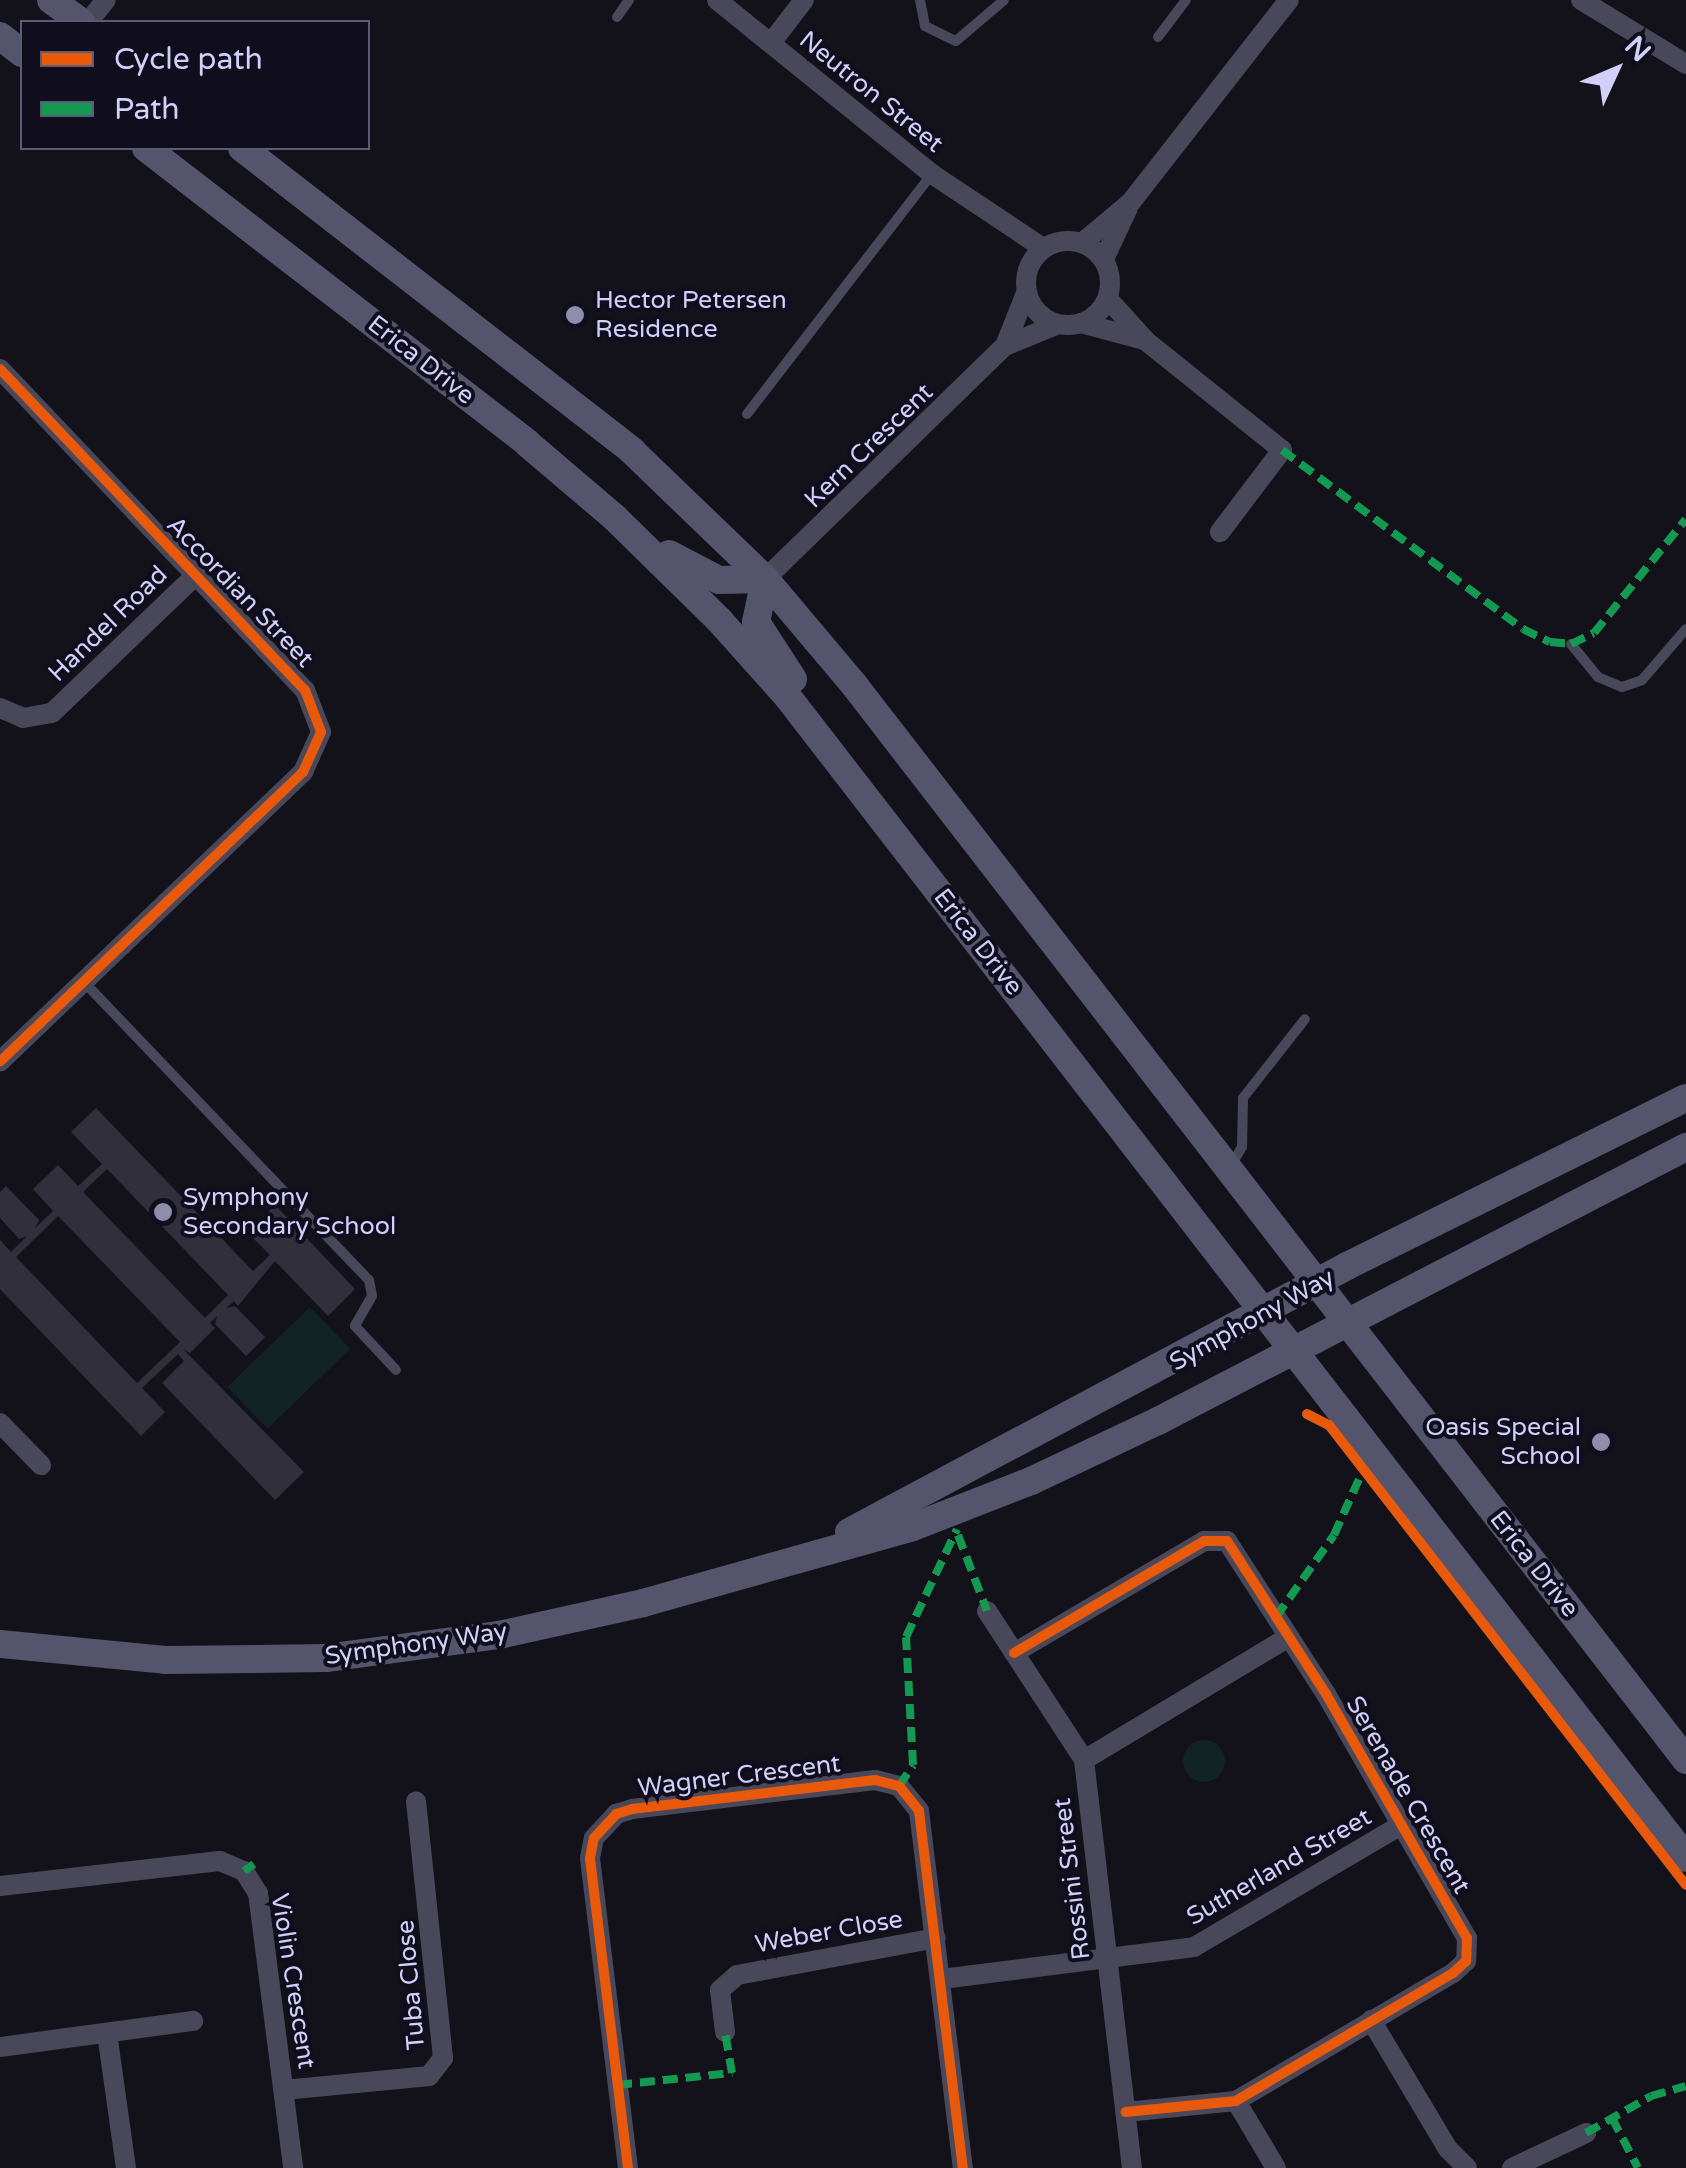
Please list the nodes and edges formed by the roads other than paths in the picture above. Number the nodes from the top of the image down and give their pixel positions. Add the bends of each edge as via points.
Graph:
1 (52, 0) edge
2 (106, 0) edge
3 (630, 0) edge
4 (717, 0) edge
5 (804, 0) edge
6 (920, 0) edge
7 (1004, 0) edge
8 (1186, 0) edge
9 (1289, 0) edge
10 (1581, 0) edge
11 (617, 17) dead end
12 (81, 20) edge
13 (86, 20) edge
14 (0, 36) edge
15 (1158, 36) dead end
16 (771, 43) junction
17 (20, 51) edge
18 (1686, 64) edge
19 (149, 150) edge
20 (245, 150) edge
21 (932, 174) junction
22 (1131, 202) junction
23 (996, 217) junction
24 (1082, 243) junction
25 (1043, 248) junction
26 (1104, 259) junction
27 (1027, 270) junction
28 (1026, 293) junction
29 (1108, 298) junction
30 (1082, 323) junction
31 (1058, 324) junction
32 (1146, 341) junction
33 (1006, 346) junction
34 (0, 369) edge
35 (747, 414) dead end
36 (615, 518) junction
37 (1220, 532) dead end
38 (196, 575) junction
39 (765, 579) junction
40 (1686, 629) edge
41 (1571, 644) dead end
42 (0, 708) edge
43 (911, 856) junction
44 (84, 982) junction
45 (1305, 1019) dead end
46 (0, 1032) edge
47 (8, 1055) edge
48 (1686, 1098) edge
49 (1686, 1147) edge
50 (1228, 1168) junction
51 (1317, 1283) junction
52 (1267, 1312) junction
53 (1348, 1324) junction
54 (1296, 1349) junction
55 (396, 1370) dead end
56 (0, 1424) edge
57 (0, 1453) edge
58 (822, 1547) junction
59 (987, 1611) dead end
60 (1289, 1637) junction
61 (0, 1644) edge
62 (1014, 1653) junction
63 (1084, 1760) junction
64 (1686, 1760) edge
65 (416, 1801) dead end
66 (1403, 1824) junction
67 (1686, 1858) edge
68 (0, 1886) edge
69 (936, 1938) junction
70 (1107, 1961) junction
71 (942, 1979) junction
72 (1371, 2020) junction
73 (193, 2021) dead end
74 (725, 2032) dead end
75 (108, 2033) junction
76 (0, 2047) edge
77 (284, 2090) junction
78 (1236, 2100) junction
79 (1126, 2112) junction
80 (1586, 2133) dead end
81 (126, 2168) edge
82 (293, 2168) edge
83 (628, 2168) edge
84 (962, 2168) edge
85 (1132, 2168) edge
86 (1276, 2168) edge
87 (1466, 2168) edge
88 (1512, 2168) edge

1 - 12 main road
2 - 13 street
3 - 11 lane
4 - 16 street, Neutron Street
5 - 16 street
6 - 7 lane via 925,26 956,41
8 - 15 lane
9 - 22 street
10 - 18 street
14 - 17 main road
16 - 21 street, Neutron Street
19 - 36 main road, Erica Drive
20 - 39 main road, Erica Drive via 632,451
21 - 23 street, Neutron Street
21 - 35 lane
22 - 24 street
22 - 26 street
23 - 25 street, Neutron Street
23 - 27 street, Neutron Street
24 - 25 street
24 - 26 street
25 - 27 street
26 - 29 street
27 - 28 street
28 - 31 street via 1038,313
28 - 33 street, Kern Crescent
29 - 30 street
29 - 32 street
30 - 31 street
30 - 32 street
31 - 33 street, Kern Crescent
32 - 37 street via 1282,450
33 - 39 street, Kern Crescent
34 - 38 street, Accordian Street
36 - 39 main road via 689,568 719,580
36 - 43 main road, Erica Drive via 787,696
38 - 42 street, Handel Road via 52,713 24,718
38 - 44 street, Accordian Street via 313,700 321,722 318,750
39 - 43 main road via 754,607 762,636 847,749
39 - 50 main road, Erica Drive
40 - 41 lane via 1642,680 1622,687 1598,676
43 - 52 main road, Erica Drive
44 - 47 street, Accordian Street
44 - 55 lane via 368,1280 372,1296 354,1326
45 - 50 lane via 1243,1098 1242,1148
46 - 47 street
48 - 51 main road, Symphony Way
49 - 53 main road, Symphony Way
50 - 51 main road, Erica Drive
51 - 52 main road, Symphony Way
51 - 53 main road, Erica Drive
52 - 54 main road, Erica Drive
52 - 58 main road, Symphony Way
53 - 54 main road, Symphony Way
53 - 64 main road, Erica Drive
54 - 58 main road, Symphony Way via 1030,1481 912,1527
54 - 67 main road, Erica Drive
56 - 57 street via 35,1458
58 - 61 main road, Symphony Way via 643,1604 499,1635 326,1658 165,1660
59 - 62 street, Rossini Street
60 - 62 street, Serenade Crescent via 1237,1548 1217,1538
60 - 63 street
60 - 66 street, Serenade Crescent
62 - 63 street, Rossini Street
63 - 70 street, Rossini Street
65 - 77 street, Tuba Close via 443,2058 429,2076
66 - 70 street, Sutherland Street via 1194,1947
66 - 72 street, Serenade Crescent via 1469,1950 1453,1972
68 - 77 street, Violin Crescent via 220,1861 244,1872 258,1894
69 - 71 street, Wagner Crescent
69 - 74 street, Weber Close via 737,1975 720,1990
69 - 83 street, Wagner Crescent via 919,1811 887,1781 616,1814 594,1838 590,1858
70 - 71 street, Sutherland Street
70 - 79 street, Rossini Street
71 - 84 street, Wagner Crescent
72 - 78 street, Serenade Crescent
72 - 87 street
73 - 75 street
75 - 76 street
75 - 81 street
77 - 82 street, Violin Crescent
78 - 79 street, Serenade Crescent
78 - 86 street
79 - 85 street, Rossini Street
80 - 88 street

